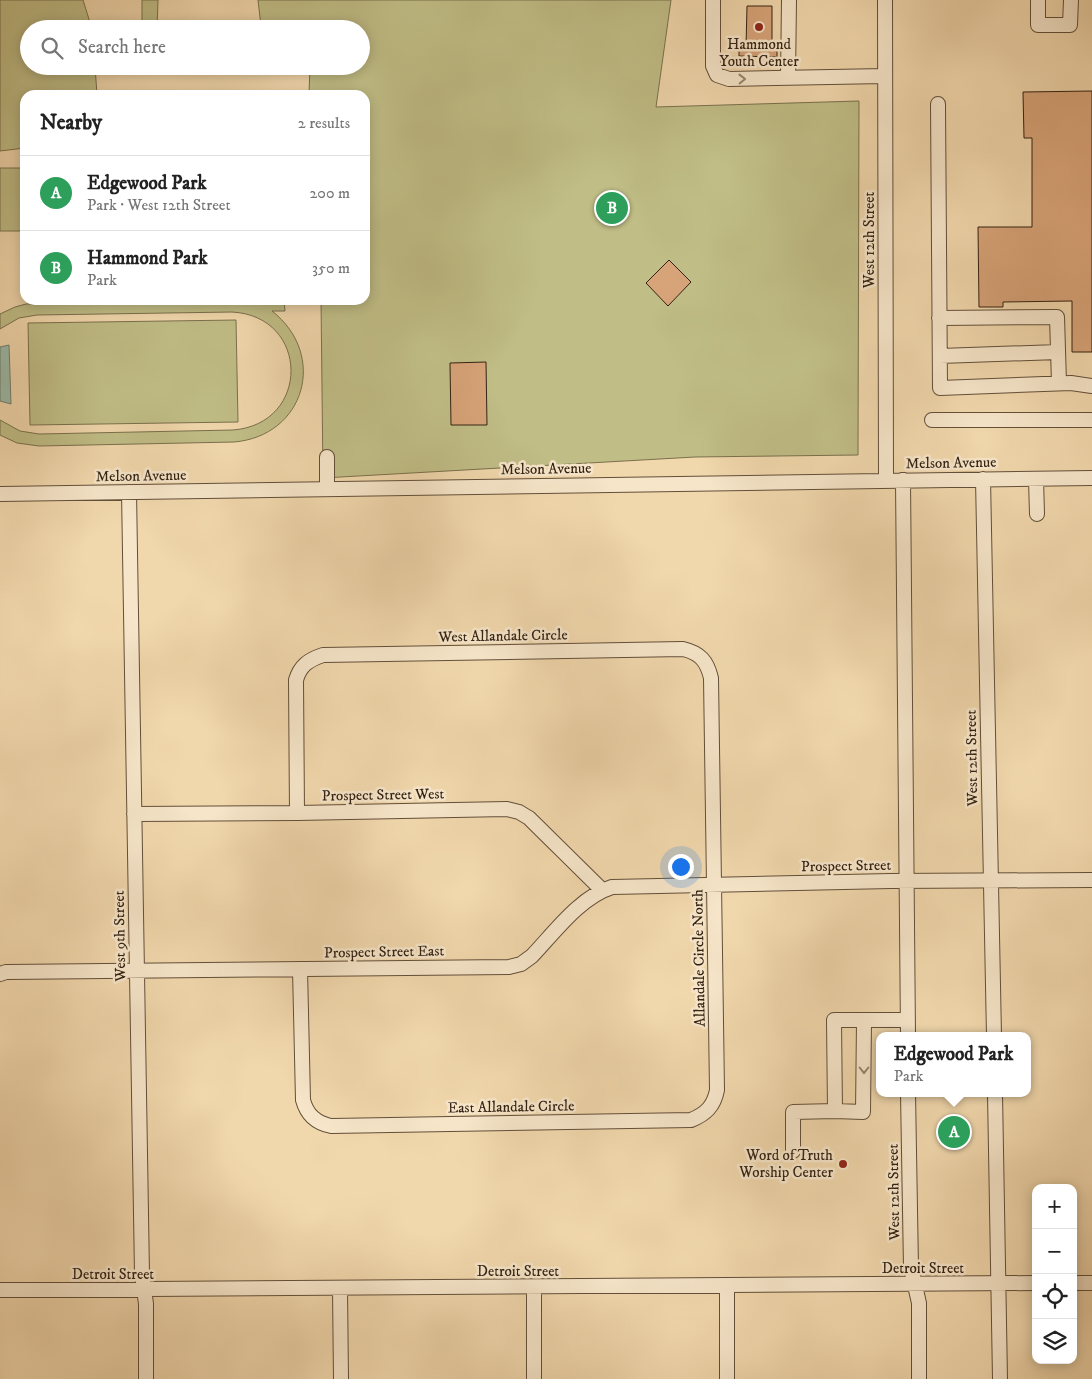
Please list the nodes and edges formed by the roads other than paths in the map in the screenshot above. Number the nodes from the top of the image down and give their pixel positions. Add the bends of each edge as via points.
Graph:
1 (713, 0) edge
2 (789, 0) edge
3 (885, 0) edge
4 (1038, 0) edge
5 (1071, 0) edge
6 (885, 76) junction
7 (788, 78) junction
8 (938, 104) dead end
9 (939, 318) junction
10 (1058, 352) junction
11 (940, 356) junction
12 (1059, 383) junction
13 (1092, 386) edge
14 (932, 420) dead end
15 (1092, 420) edge
16 (327, 457) dead end
17 (1092, 478) edge
18 (983, 479) junction
19 (1036, 479) junction
20 (886, 480) junction
21 (903, 480) junction
22 (328, 489) junction
23 (129, 492) junction
24 (0, 494) edge
25 (1037, 514) dead end
26 (702, 658) joint
27 (297, 813) junction
28 (134, 814) junction
29 (1092, 880) edge
30 (906, 881) junction
31 (991, 881) junction
32 (714, 884) junction
33 (602, 890) junction
34 (300, 969) junction
35 (137, 972) junction
36 (0, 974) edge
37 (907, 1020) junction
38 (864, 1021) junction
39 (908, 1032) edge
40 (994, 1032) edge
41 (908, 1097) edge
42 (995, 1097) edge
43 (710, 1109) joint
44 (835, 1111) junction
45 (792, 1151) dead end
46 (1077, 1283) edge
47 (1092, 1283) edge
48 (914, 1284) junction
49 (998, 1284) junction
50 (1032, 1284) edge
51 (727, 1286) junction
52 (534, 1287) junction
53 (340, 1289) junction
54 (0, 1290) edge
55 (145, 1290) junction
56 (146, 1379) edge
57 (341, 1379) edge
58 (534, 1379) edge
59 (728, 1379) edge
60 (919, 1379) edge
61 (1000, 1379) edge

1 -> 7 street via 713,66 717,74 729,79
2 - 7 street
3 - 6 street, West 12th Street
4 - 5 street via 1038,25 1070,25
6 - 7 street
6 - 20 street, West 12th Street
8 - 9 street
9 - 10 street via 1057,316
9 - 11 street
10 - 11 street
10 - 12 street
11 - 12 street via 940,388
12 - 13 street
14 - 15 street
16 - 22 street
17 - 19 street, Melson Avenue
18 - 19 street, Melson Avenue
18 - 21 street, Melson Avenue
18 - 31 street, West 12th Street
19 - 25 street
20 - 21 street, Melson Avenue
20 - 22 street, Melson Avenue
21 - 30 street
22 - 23 street, Melson Avenue
23 - 24 street, Melson Avenue
23 - 28 street, West 9th Street
26 - 27 street, West Allandale Circle via 683,649 323,655 313,658 299,670 296,680
26 - 32 street, Allandale Circle North via 711,678
27 - 28 street, Prospect Street West
27 - 33 street, Prospect Street West via 506,809 519,812
28 - 35 street, West 9th Street
29 - 31 street, Prospect Street
30 - 31 street, Prospect Street
30 - 32 street, Prospect Street
30 - 37 street
31 - 40 street, West 12th Street
32 - 33 street, Prospect Street via 620,886
32 - 43 street, Allandale Circle North via 717,1090
33 - 34 street, Prospect Street East via 577,908 532,956 510,967
34 - 35 street, Prospect Street East
34 - 43 street, East Allandale Circle via 302,1100 306,1111 320,1124 691,1120
35 - 36 street
35 - 55 street, West 9th Street via 142,1274
37 - 38 street
37 - 39 street
38 -> 44 street via 863,1112
38 - 44 street via 834,1020
41 - 48 street, West 12th Street
42 - 49 street
44 - 45 street via 793,1112
46 - 47 street
48 - 49 street, Detroit Street
48 - 51 street, Detroit Street
48 - 60 street, West 12th Street via 919,1303
49 - 50 street, Detroit Street
49 - 61 street
51 - 52 street, Detroit Street
51 - 59 street
52 - 53 street, Detroit Street
52 - 58 street
53 - 55 street, Detroit Street
53 - 57 street
54 - 55 street, Detroit Street
55 - 56 street, West 9th Street

